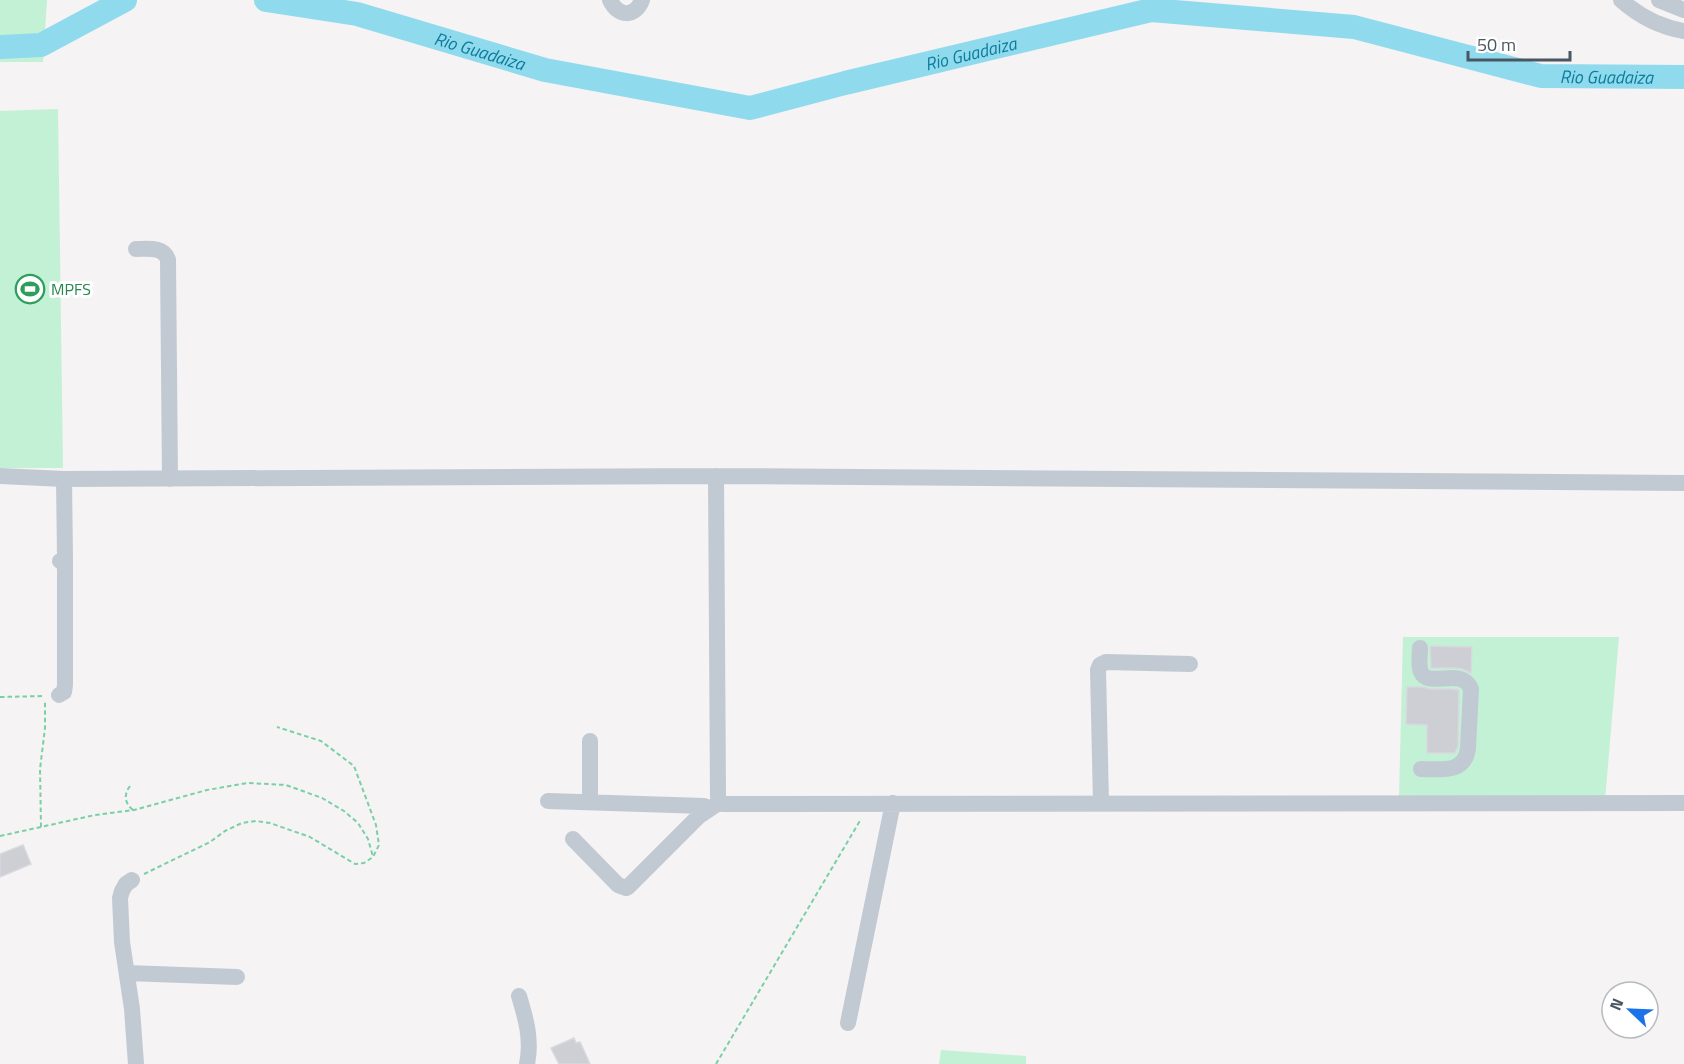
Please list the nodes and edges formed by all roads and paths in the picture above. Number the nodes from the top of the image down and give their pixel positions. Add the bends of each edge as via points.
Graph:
1 (610, 0) edge
2 (642, 0) edge
3 (1621, 0) edge
4 (1659, 0) edge
5 (1676, 0) edge
6 (1684, 4) edge
7 (1684, 10) edge
8 (1684, 31) edge
9 (136, 249) dead end
10 (0, 476) edge
11 (716, 476) junction
12 (64, 479) junction
13 (170, 479) junction
14 (1684, 483) edge
15 (1420, 648) dead end
16 (1190, 664) dead end
17 (52, 696) junction
18 (0, 697) edge
19 (278, 727) dead end
20 (590, 741) dead end
21 (1421, 769) dead end
22 (130, 786) dead end
23 (548, 801) dead end
24 (590, 802) junction
25 (1101, 802) junction
26 (868, 803) junction
27 (892, 803) junction
28 (1684, 804) edge
29 (715, 806) junction
30 (134, 810) junction
31 (41, 826) junction
32 (0, 836) edge
33 (573, 840) dead end
34 (373, 857) junction
35 (132, 880) joint
36 (127, 973) junction
37 (237, 977) dead end
38 (519, 996) dead end
39 (848, 1023) dead end
40 (136, 1064) edge
41 (527, 1064) edge
42 (716, 1064) edge

1 - 2 street via 624,13 640,7
3 - 8 street via 1668,28
4 - 7 street
5 - 6 street
9 - 13 street via 161,250 168,260
10 - 12 street
11 - 13 street
11 - 14 street
11 - 29 street
12 - 13 street
12 - 17 street via 65,685 64,692
15 - 21 street via 1423,676 1462,679 1471,689 1464,761 1453,769
16 - 25 street via 1100,665
17 - 18 path
17 - 31 path via 40,769
19 - 34 path via 321,741 354,766 376,825 379,845
20 - 24 street
22 - 30 path via 126,799
23 - 24 street
24 - 29 street
25 - 27 street
25 - 28 street
26 - 27 street
26 - 29 street
26 - 42 path
27 - 39 street
29 - 33 street via 699,816 626,888 618,885
30 - 31 path
30 - 34 path via 248,783 286,785 344,811 358,823
31 - 32 path
34 - 35 path via 355,864 310,837 256,821 225,831
35 - 36 street via 120,898
36 - 37 street
36 - 40 street
38 - 41 street via 528,1023

